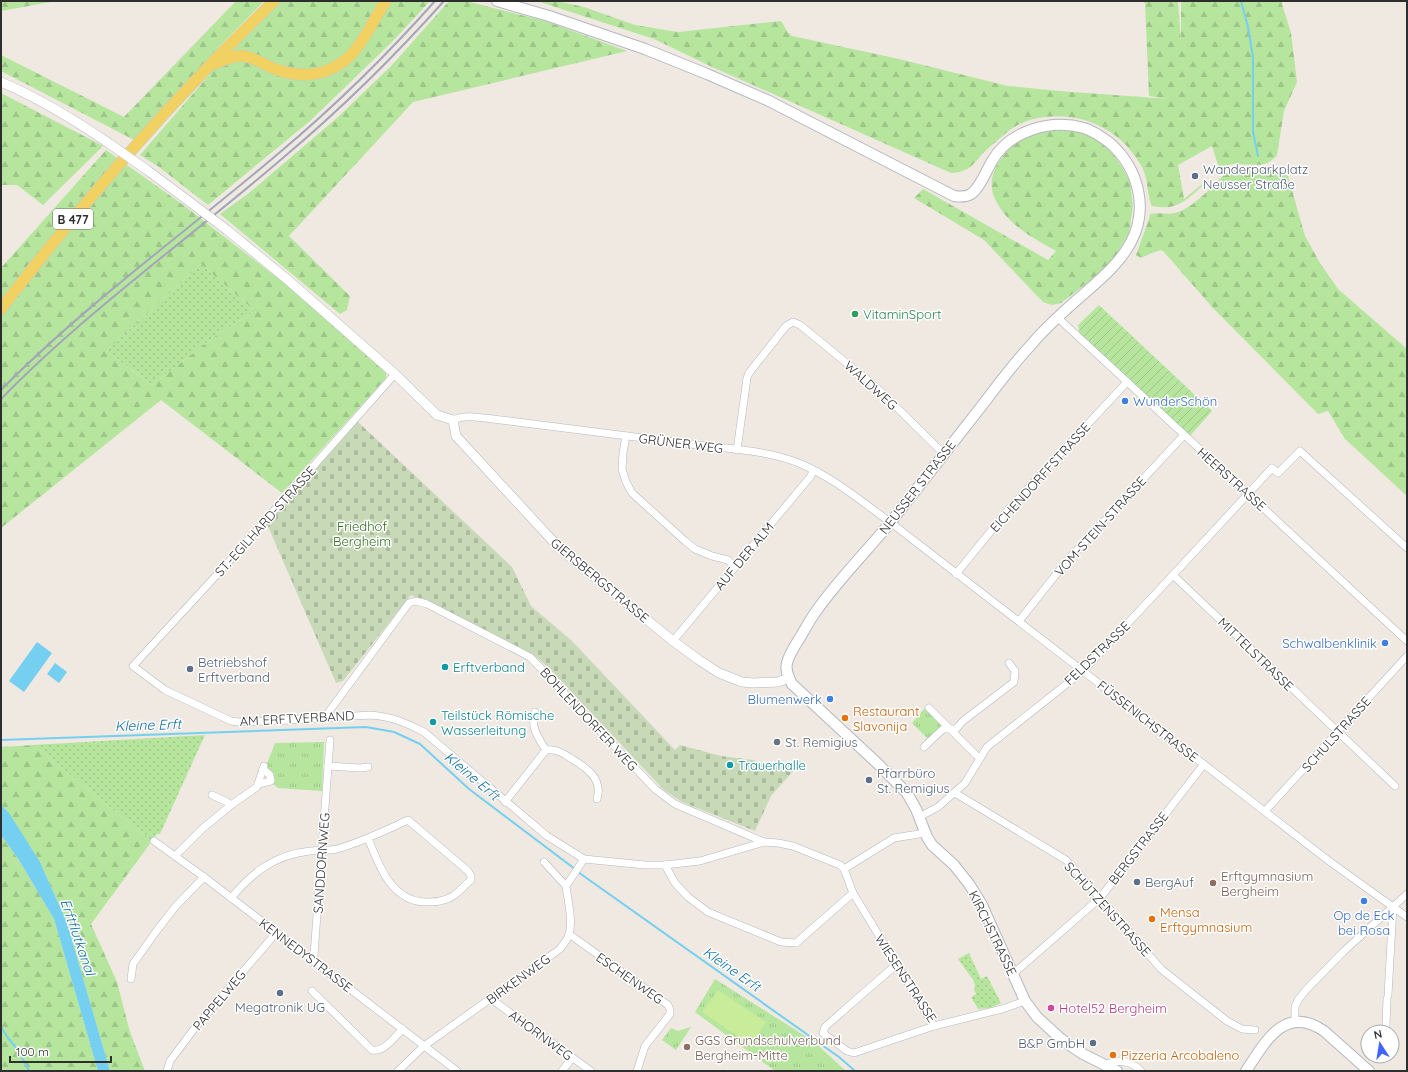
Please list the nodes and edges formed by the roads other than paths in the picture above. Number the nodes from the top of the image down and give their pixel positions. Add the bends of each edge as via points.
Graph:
1 (274, 1) edge
2 (386, 1) edge
3 (497, 1) edge
4 (210, 66) junction
5 (1, 82) edge
6 (1, 309) edge
7 (1057, 317) junction
8 (395, 374) junction
9 (1127, 382) junction
10 (454, 420) junction
11 (1184, 435) junction
12 (626, 436) junction
13 (737, 450) junction
14 (944, 454) junction
15 (813, 470) junction
16 (1248, 493) junction
17 (890, 522) junction
18 (1407, 548) edge
19 (735, 567) junction
20 (956, 574) junction
21 (1173, 575) junction
22 (1019, 621) junction
23 (673, 641) junction
24 (1407, 641) edge
25 (1407, 656) edge
26 (1009, 663) dead end
27 (133, 666) joint
28 (1083, 671) junction
29 (789, 678) junction
30 (929, 708) dead end
31 (535, 712) dead end
32 (325, 717) junction
33 (949, 728) junction
34 (1338, 732) junction
35 (330, 740) dead end
36 (924, 747) dead end
37 (546, 750) junction
38 (980, 758) junction
39 (1204, 764) junction
40 (328, 766) junction
41 (368, 767) dead end
42 (258, 784) junction
43 (1395, 786) dead end
44 (955, 793) junction
45 (212, 794) dead end
46 (597, 799) dead end
47 (505, 802) junction
48 (231, 805) junction
49 (1265, 811) junction
50 (919, 817) junction
51 (925, 833) junction
52 (368, 838) junction
53 (154, 841) dead end
54 (764, 842) junction
55 (322, 850) junction
56 (175, 856) junction
57 (544, 862) dead end
58 (582, 862) junction
59 (665, 865) junction
60 (844, 869) junction
61 (204, 877) junction
62 (566, 886) junction
63 (853, 893) junction
64 (1407, 894) edge
65 (231, 898) junction
66 (1100, 898) junction
67 (1393, 906) junction
68 (1407, 916) edge
69 (276, 933) junction
70 (569, 934) junction
71 (312, 959) junction
72 (896, 965) junction
73 (1013, 974) junction
74 (131, 979) dead end
75 (312, 991) dead end
76 (490, 999) junction
77 (1025, 1000) junction
78 (1295, 1022) junction
79 (1386, 1024) edge
80 (934, 1026) junction
81 (403, 1028) junction
82 (1255, 1030) dead end
83 (424, 1046) junction
84 (572, 1058) junction
85 (1104, 1066) junction
86 (167, 1071) edge
87 (398, 1071) edge
88 (457, 1071) edge
89 (562, 1071) edge
90 (591, 1071) edge
91 (637, 1071) edge
92 (1116, 1071) edge
93 (1141, 1071) edge
94 (1246, 1071) edge
95 (1369, 1071) edge

1 - 4 main road, B 477
2 - 4 main road via 359,46 333,69 310,75 290,74 244,56
3 - 7 main road, NEUSSER STRASSE via 645,49 707,74 767,100 954,196 964,196 973,192 997,154 1020,135 1049,125 1062,124 1099,134 1122,155 1134,175 1140,197 1137,229 1114,266
4 - 6 main road, B 477 via 92,196
5 - 8 street, bridge via 25,92 69,117 228,230
7 - 9 street, HEERSTRASSE
7 - 14 main road, NEUSSER STRASSE via 1022,354
8 - 10 street via 437,415
8 - 27 street, ST.-EGILHARD-STRASSE via 224,568
9 - 11 street, HEERSTRASSE
9 - 20 street, EICHENDORFFSTRASSE via 1008,510
10 - 12 street, GRÜNER WEG via 468,417
10 - 23 street, GIERSBERGSTRASSE via 456,436 551,539
11 - 16 street, HEERSTRASSE
11 - 22 street, VOM-STEIN-STRASSE via 1066,562
12 - 13 street, GRÜNER WEG
12 - 19 street via 622,469 632,493 695,549 728,560
13 - 14 street, WALDWEG via 749,373 786,326 793,322 876,387
13 - 15 street, GRÜNER WEG via 782,458
14 - 17 main road, NEUSSER STRASSE
15 - 17 street, GRÜNER WEG via 827,477
15 - 19 street, AUF DER ALM via 811,476
16 - 18 street, FELDSTRASSE via 1272,468 1278,473 1300,451
16 - 21 street, FELDSTRASSE
16 - 24 street, HEERSTRASSE
17 - 20 street, FÜSSENICHSTRASSE
17 - 29 main road, NEUSSER STRASSE via 816,611 787,663
19 - 23 street, AUF DER ALM
20 - 22 street, FÜSSENICHSTRASSE
21 - 28 street, FELDSTRASSE
21 - 34 street, MITTELSTRASSE
22 - 28 street, FÜSSENICHSTRASSE
23 - 29 street, GIERSBERGSTRASSE via 719,673 742,682 778,682
25 - 34 street, SCHULSTRASSE
26 - 33 street via 1015,671 1014,682 956,729
27 - 32 street, AM ERFTVERBAND via 165,690 231,721
28 - 38 street, FELDSTRASSE via 987,746
28 - 39 street, FÜSSENICHSTRASSE
29 - 50 main road, KIRCHSTRASSE via 792,684 907,793
30 - 33 street
31 - 37 street via 533,725
32 - 47 street, AM ERFTVERBAND via 372,715 401,721 424,732
32 - 54 street, BOHLENDORFER WEG via 409,603 416,600 530,657 655,789 670,800
33 - 36 street via 943,729
33 - 38 street
34 - 43 street, MITTELSTRASSE
34 - 49 street, SCHULSTRASSE
35 - 40 street, SANDDORNWEG
37 - 46 street via 558,750 591,773 599,793
37 - 47 street
38 - 44 street, FELDSTRASSE via 965,783
39 - 49 street, FÜSSENICHSTRASSE
39 - 66 street, BERGSTRASSE
40 - 41 street
40 - 55 street, SANDDORNWEG
42 - 42 street via 263,768 270,775 270,781
42 - 48 street
44 - 50 street, FELDSTRASSE via 938,807
44 - 66 street, SCHÜTZENSTRASSE via 1066,860
45 - 48 street
47 - 58 street, AM ERFTVERBAND
48 - 56 street
49 - 67 street, FÜSSENICHSTRASSE via 1329,861
50 - 51 main road, KIRCHSTRASSE
51 - 60 street via 894,838
51 - 73 main road, KIRCHSTRASSE via 932,845 954,865 969,884 982,905
52 - 52 street via 408,820 468,871 471,880 453,896 438,902 419,903 394,889
52 - 55 street via 336,849
53 - 56 street, KENNEDYSTRASSE
54 - 59 street via 700,861
54 - 60 street via 793,846 832,861
55 - 65 street via 292,854 272,862 255,872
55 - 71 street, SANDDORNWEG
56 - 61 street, KENNEDYSTRASSE
57 - 62 street
58 - 59 street
58 - 62 street
59 - 63 street via 675,883 708,912 781,942 796,943
60 - 63 street, WIESENSTRASSE
61 - 65 street, KENNEDYSTRASSE
61 - 74 street via 175,907 155,933 133,964
62 - 70 street via 570,913
63 - 72 street, WIESENSTRASSE
64 - 67 street
65 - 69 street, KENNEDYSTRASSE
66 - 73 street, BERGSTRASSE
66 - 82 street, SCHÜTZENSTRASSE via 1161,969 1228,1021 1242,1029
67 - 68 street, FÜSSENICHSTRASSE
67 - 78 street via 1306,990 1295,1007
67 - 79 street
69 - 71 street, KENNEDYSTRASSE
69 - 86 street, PAPPELWEG via 194,1029 170,1061
70 - 76 street, BIRKENWEG via 560,949
70 - 91 street, ESCHENWEG via 668,1005 670,1014 645,1046
71 - 81 street, KENNEDYSTRASSE
72 - 80 street, WIESENSTRASSE
72 - 80 street via 825,1028 823,1033 847,1051 854,1053
73 - 77 main road, KIRCHSTRASSE
75 - 81 street via 372,1050 377,1052 382,1049
76 - 83 street, BIRKENWEG
76 - 84 street, AHORNWEG
77 - 80 street, WIESENSTRASSE via 1002,1009
77 - 85 main road, KIRCHSTRASSE via 1037,1017 1061,1039
78 - 94 main road via 1282,1026 1269,1038
78 - 95 main road via 1307,1022 1317,1026
81 - 83 street, KENNEDYSTRASSE
83 - 87 street, BIRKENWEG
83 - 88 street, KENNEDYSTRASSE
84 - 89 street
84 - 90 street, AHORNWEG
85 - 92 main road, KIRCHSTRASSE
85 - 93 street via 1121,1061 1132,1064

